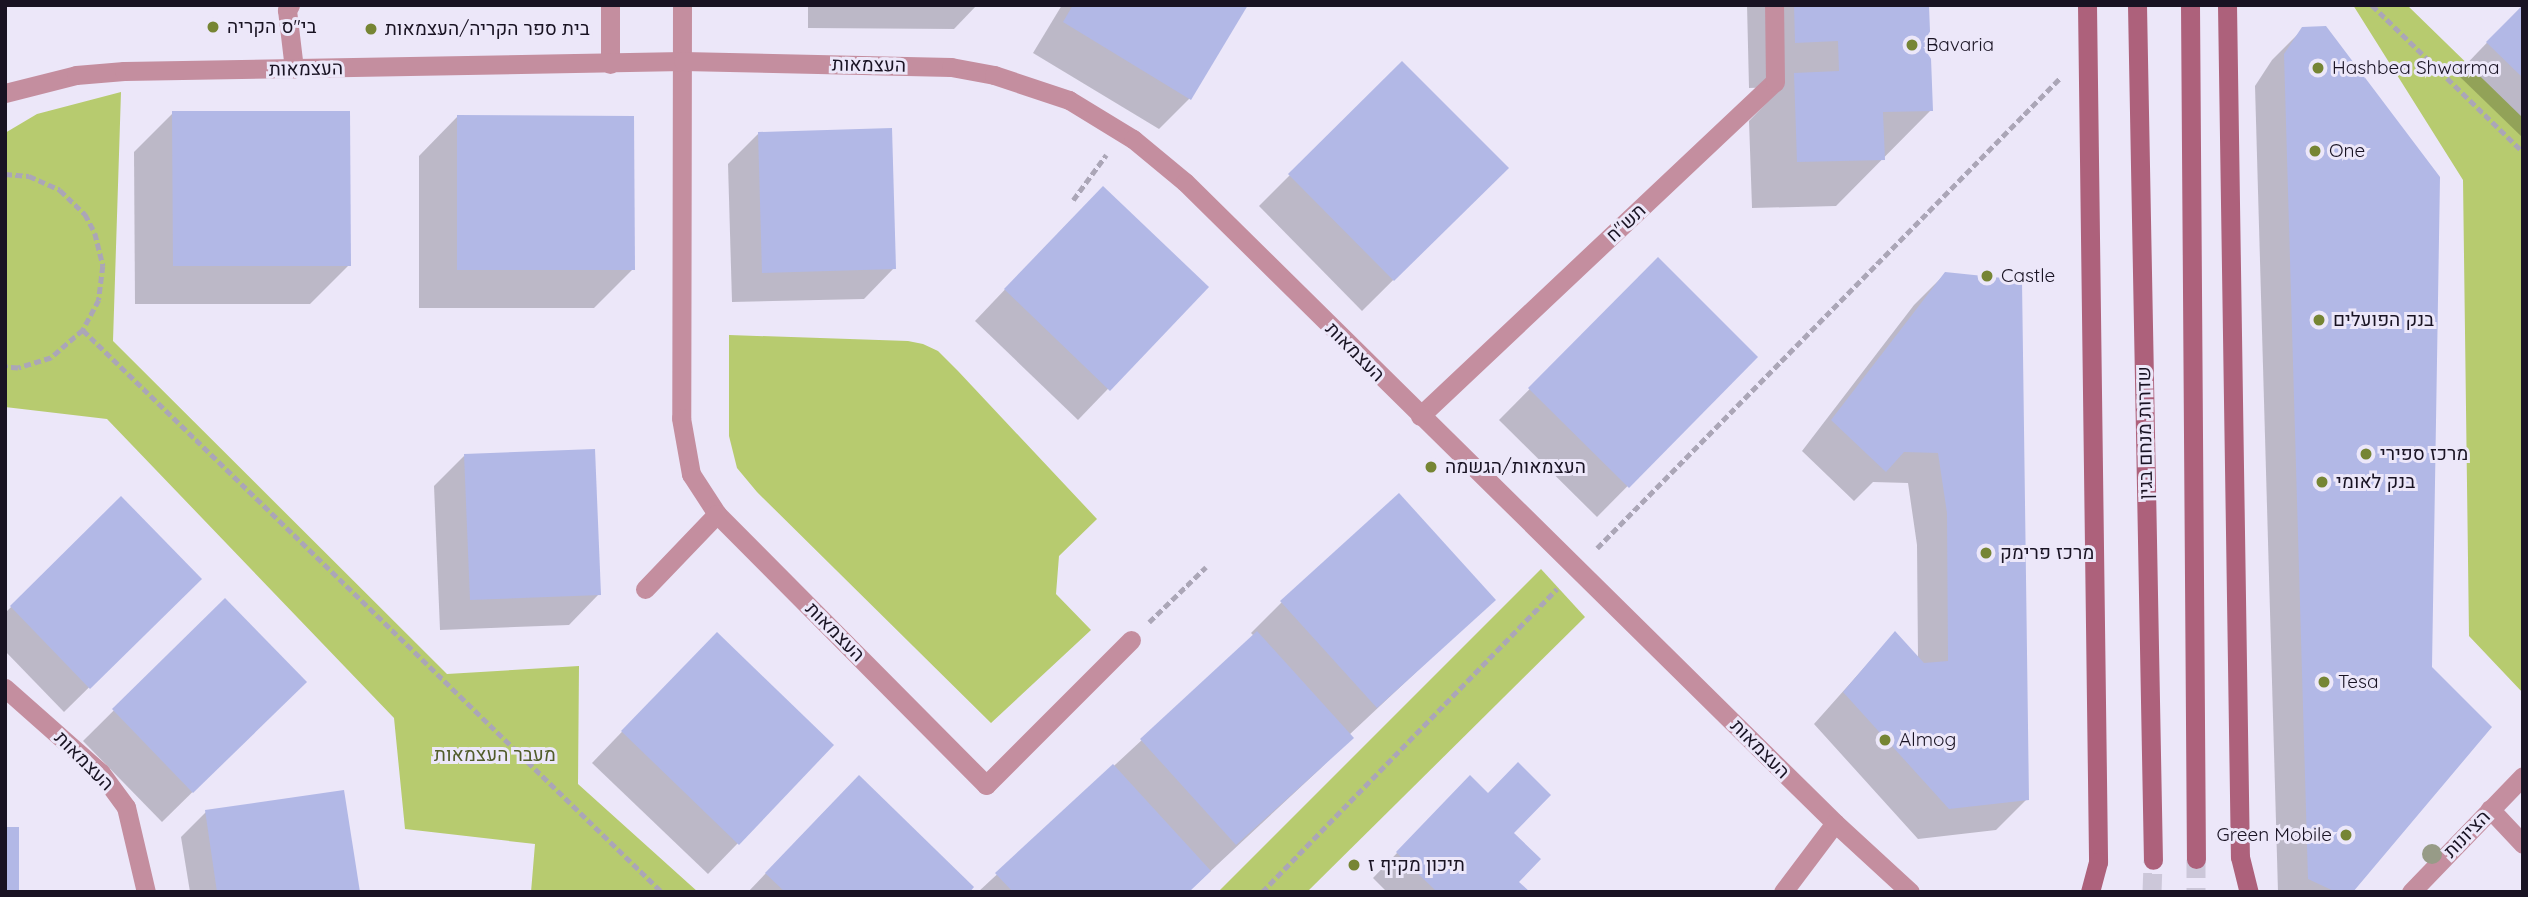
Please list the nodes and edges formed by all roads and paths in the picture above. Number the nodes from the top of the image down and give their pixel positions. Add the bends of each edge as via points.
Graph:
1 (290, 5) edge
2 (610, 5) edge
3 (682, 5) edge
4 (1774, 5) edge
5 (2087, 5) edge
6 (2137, 5) edge
7 (2190, 5) edge
8 (2227, 5) edge
9 (2372, 5) edge
10 (2450, 5) edge
11 (2456, 5) edge
12 (2087, 50) junction
13 (683, 61) junction
14 (610, 64) junction
15 (294, 69) junction
16 (5, 93) edge
17 (2523, 152) edge
18 (1104, 158) dead end
19 (5, 174) edge
20 (1073, 200) dead end
21 (83, 330) junction
22 (5, 367) edge
23 (1420, 416) junction
24 (717, 514) junction
25 (1206, 567) dead end
26 (1577, 569) junction
27 (645, 589) dead end
28 (1131, 640) joint
29 (5, 688) edge
30 (2523, 776) edge
31 (2490, 809) junction
32 (1835, 823) junction
33 (2523, 844) edge
34 (2196, 859) tunnel mouth
35 (2153, 860) tunnel mouth
36 (146, 892) edge
37 (662, 892) edge
38 (1262, 892) edge
39 (1783, 892) edge
40 (1910, 892) edge
41 (2090, 892) edge
42 (2249, 892) edge
43 (2411, 892) edge

1 - 15 street
2 - 14 street
3 - 13 street, העצמאות
4 - 23 street, תש"ח via 1775,82
5 - 12 main road
6 - 35 main road, שדרות מנחם בגין
7 - 34 main road
8 - 42 main road via 2240,843
9 - 17 path
10 - 11 path
12 - 26 path
12 - 41 main road via 2098,863
13 - 14 street, העצמאות
13 - 23 street, העצמאות via 951,68 994,75 1069,100 1133,139 1185,182
13 - 24 street, העצמאות via 681,418 691,474
14 - 15 street, העצמאות
15 - 16 street, העצמאות via 88,74
18 - 20 path
19 - 21 path via 30,176 60,190 85,214 95,233 103,266 99,300
21 - 22 path via 51,358
21 - 37 path
23 - 26 street, העצמאות
24 - 27 street
24 - 28 street, העצמאות via 986,785
25 - 28 path
26 - 32 street, העצמאות
26 - 38 path
29 - 36 street, העצמאות via 101,773 126,807
30 - 31 street, הציונות
31 - 33 street
31 - 43 street, הציונות
32 - 39 street
32 - 40 street, העצמאות

